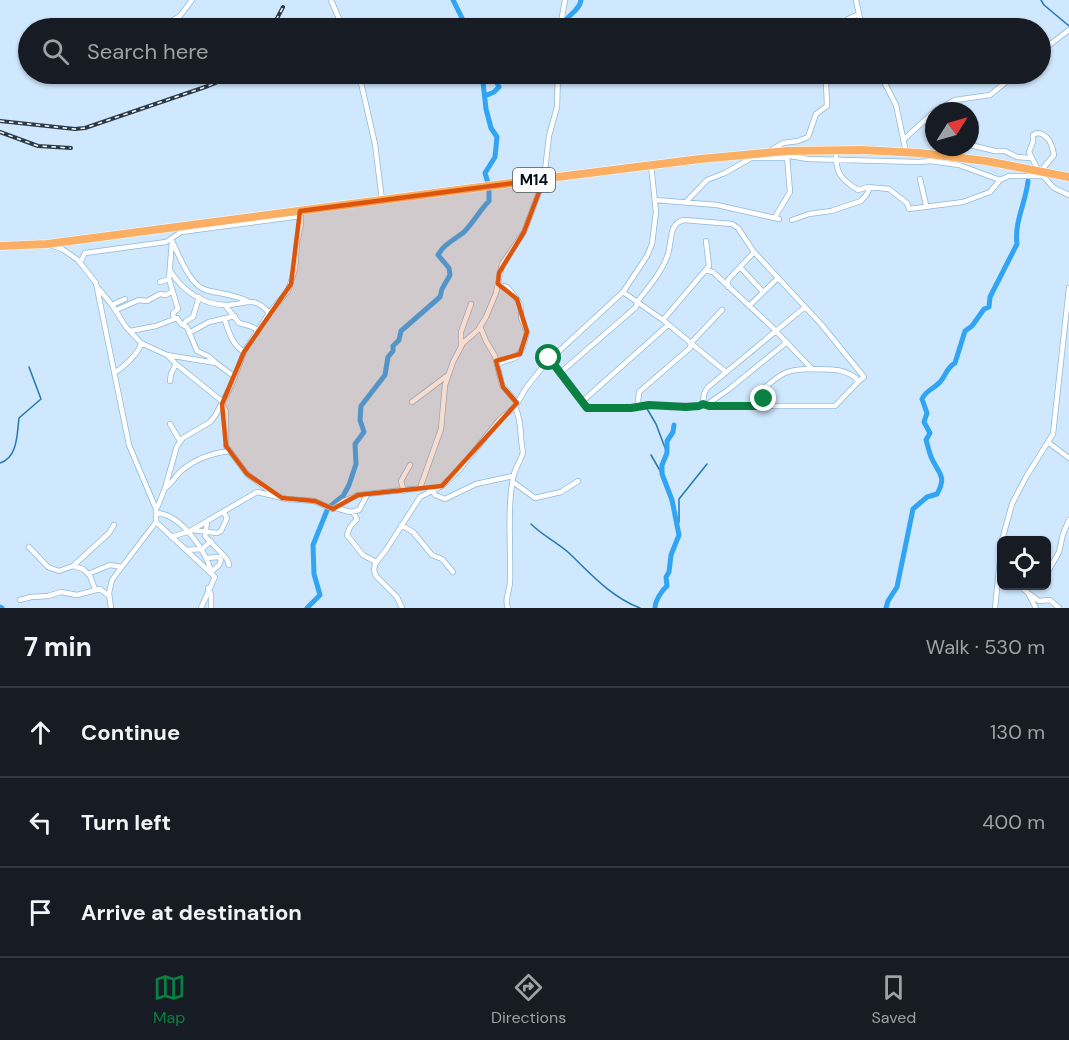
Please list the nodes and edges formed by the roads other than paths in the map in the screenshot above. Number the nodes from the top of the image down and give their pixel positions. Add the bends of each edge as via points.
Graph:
1 (192, 0) edge
2 (331, 0) edge
3 (565, 0) edge
4 (856, 0) edge
5 (859, 14) junction
6 (176, 18) edge
7 (339, 18) edge
8 (562, 18) edge
9 (850, 18) edge
10 (860, 18) edge
11 (1069, 30) edge
12 (1051, 44) edge
13 (361, 84) edge
14 (558, 84) edge
15 (826, 84) edge
16 (885, 84) edge
17 (1004, 84) edge
18 (951, 102) edge
19 (925, 120) edge
20 (903, 140) junction
21 (979, 147) edge
22 (836, 150) junction
23 (906, 152) junction
24 (765, 153) junction
25 (787, 154) junction
26 (937, 157) junction
27 (752, 158) junction
28 (1031, 158) junction
29 (836, 160) junction
30 (651, 165) junction
31 (1042, 172) junction
32 (1069, 177) edge
33 (920, 178) dead end
34 (544, 179) junction
35 (1000, 180) junction
36 (870, 187) junction
37 (1069, 195) edge
38 (655, 200) junction
39 (382, 201) junction
40 (687, 201) junction
41 (926, 205) junction
42 (300, 213) junction
43 (792, 220) dead end
44 (175, 234) junction
45 (706, 241) dead end
46 (47, 244) junction
47 (0, 246) edge
48 (754, 252) junction
49 (80, 262) junction
50 (709, 262) junction
51 (740, 267) junction
52 (706, 270) junction
53 (171, 272) junction
54 (713, 272) junction
55 (778, 278) junction
56 (169, 279) junction
57 (719, 279) junction
58 (728, 280) junction
59 (160, 282) dead end
60 (498, 285) junction
61 (728, 287) junction
62 (1069, 288) edge
63 (99, 289) junction
64 (173, 291) junction
65 (623, 292) junction
66 (764, 292) junction
67 (199, 297) junction
68 (125, 299) dead end
69 (247, 301) junction
70 (638, 302) junction
71 (112, 304) junction
72 (471, 304) dead end
73 (225, 305) junction
74 (749, 306) junction
75 (805, 307) junction
76 (116, 310) junction
77 (722, 310) dead end
78 (269, 313) junction
79 (234, 316) junction
80 (224, 318) junction
81 (174, 319) junction
82 (663, 320) junction
83 (183, 325) junction
84 (668, 325) junction
85 (480, 326) junction
86 (258, 330) junction
87 (130, 331) junction
88 (776, 331) junction
89 (189, 333) junction
90 (787, 342) junction
91 (141, 343) junction
92 (691, 343) junction
93 (461, 346) junction
94 (244, 352) junction
95 (167, 354) junction
96 (549, 358) junction
97 (216, 363) junction
98 (176, 364) junction
99 (497, 365) junction
100 (812, 369) junction
101 (115, 372) junction
102 (726, 372) junction
103 (560, 373) junction
104 (448, 375) junction
105 (235, 377) junction
106 (170, 381) dead end
107 (859, 381) junction
108 (581, 401) junction
109 (412, 402) dead end
110 (222, 403) junction
111 (516, 405) junction
112 (704, 405) junction
113 (642, 406) junction
114 (764, 406) junction
115 (170, 424) dead end
116 (180, 441) junction
117 (1049, 443) junction
118 (230, 451) junction
119 (1069, 458) edge
120 (410, 465) dead end
121 (513, 479) junction
122 (578, 481) dead end
123 (165, 488) junction
124 (420, 488) junction
125 (432, 490) junction
126 (404, 491) junction
127 (368, 495) junction
128 (277, 496) junction
129 (336, 508) junction
130 (157, 511) junction
131 (353, 512) junction
132 (224, 513) junction
133 (1069, 520) edge
134 (156, 522) junction
135 (207, 522) junction
136 (114, 525) dead end
137 (401, 525) junction
138 (190, 531) junction
139 (205, 531) junction
140 (1003, 536) edge
141 (171, 537) junction
142 (211, 541) junction
143 (29, 547) dead end
144 (202, 549) junction
145 (186, 550) junction
146 (221, 556) junction
147 (206, 559) junction
148 (376, 562) junction
149 (229, 565) dead end
150 (202, 566) junction
151 (73, 567) junction
152 (122, 567) junction
153 (1051, 567) edge
154 (453, 572) dead end
155 (212, 573) junction
156 (88, 574) junction
157 (208, 588) junction
158 (95, 589) junction
159 (997, 590) edge
160 (1026, 592) joint
161 (109, 596) junction
162 (20, 600) dead end
163 (111, 608) edge
164 (201, 608) edge
165 (211, 608) edge
166 (402, 608) edge
167 (508, 608) edge
168 (995, 608) edge
169 (1036, 608) edge
170 (1059, 608) edge

1 - 6 street
2 - 7 street
3 - 8 street
4 - 5 street
5 - 9 street
5 - 10 street
11 - 12 street
13 - 39 street via 375,144
14 - 34 street
15 - 24 street via 827,106 816,114 810,134
16 - 20 street via 896,105
17 - 18 street via 990,95
19 - 20 street
20 - 23 street
21 - 28 street
22 - 23 highway, M14
22 - 25 highway, M14
22 - 29 street
23 - 26 highway, M14
24 - 25 highway, M14
24 - 27 street
24 - 30 highway, M14
25 - 27 street
25 - 29 street via 801,159
25 - 40 street via 790,192 777,218
26 - 29 street via 918,162
26 - 31 highway, M14
26 - 35 street
27 - 40 street via 706,180
28 - 31 street
28 - 31 street via 1033,135 1042,133 1054,155
29 - 36 street via 845,182 858,190
30 - 34 highway, M14
30 - 38 street
31 - 32 highway, M14
31 - 35 street
31 - 37 street via 1053,188
33 - 41 street
34 - 39 highway, M14
34 - 60 street via 524,232 502,264
35 - 41 street via 990,192 963,202
36 - 41 street via 889,189 909,209
36 - 43 street via 861,201
38 - 40 street
38 - 65 street via 652,244
39 - 42 highway, M14
42 - 44 highway, M14
42 - 78 street via 291,284
44 - 46 highway, M14
44 - 49 street via 166,242 93,250 85,253
44 - 53 street
44 - 69 street via 196,285
45 - 50 street
46 - 47 highway, M14
46 - 49 street
48 - 51 street
48 - 55 street
48 - 70 street via 732,224 680,220 673,227 664,264
49 - 63 street
50 - 52 street
50 - 54 street
51 - 58 street
51 - 66 street
52 - 54 street
52 - 82 street
53 - 56 street
53 - 67 street via 184,290
54 - 57 street
55 - 66 street
55 - 75 street
56 - 59 street
56 - 64 street
57 - 58 street
57 - 61 street
58 - 61 street
60 - 85 street
60 - 99 street via 507,287 517,299 527,332 520,354
61 - 74 street
62 - 117 street
63 - 71 street
63 - 101 street
64 - 76 street
64 - 81 street via 178,309 173,313
65 - 70 street
65 - 96 street
66 - 74 street
67 - 73 street
67 - 83 street via 193,317
68 - 71 street
69 - 73 street
69 - 78 street via 259,304
70 - 82 street
70 - 103 street
71 - 76 street
72 - 93 street via 461,332
73 - 79 street
74 - 88 street
75 - 88 street
75 - 107 street via 864,377
76 - 87 street
77 - 92 street
78 - 86 street
79 - 80 street
79 - 86 street via 239,323
80 - 89 street
80 - 94 street via 233,343
81 - 83 street
81 - 87 street
82 - 84 street
83 - 89 street
84 - 92 street
84 - 108 street
85 - 93 street
85 - 99 street
86 - 94 street
87 - 91 street
88 - 90 street
88 - 102 street
89 - 97 street via 197,351
90 - 100 street
90 - 112 street
91 - 95 street
91 - 101 street via 138,352
92 - 102 street
92 - 113 street via 639,392 638,403
93 - 104 street
94 - 105 street
95 - 97 street
95 - 98 street
96 - 103 street
96 - 111 street
97 - 105 street
98 - 106 street
98 - 110 street
99 - 111 street via 502,385
100 - 107 street via 841,370
100 - 114 street via 784,371 764,389
101 - 130 street via 129,446
102 - 112 street via 705,391
103 - 108 street
104 - 109 street
104 - 124 street via 441,429
105 - 110 street
107 - 114 street via 837,405
108 - 113 street via 587,408
110 - 116 street via 210,422
110 - 118 street via 226,411 225,443
111 - 121 street via 523,452
111 - 125 street via 459,470
112 - 113 street
112 - 114 street
115 - 116 street
116 - 123 street via 173,453
117 - 119 street
117 - 140 street via 1012,504
118 - 123 street via 194,462
118 - 128 street via 247,474
120 - 126 street via 401,481
121 - 122 street via 534,498 561,492
121 - 125 street via 476,484 445,499
121 - 167 street
123 - 130 street
124 - 125 street
124 - 126 street
125 - 137 street via 420,497
126 - 127 street
127 - 129 street via 349,498
127 - 131 street via 359,510
128 - 129 street
128 - 132 street via 256,492
129 - 131 street
130 - 134 street
130 - 138 street
131 - 148 street via 357,519 347,535 363,555
132 - 135 street
132 - 139 street via 227,518 221,531
133 - 153 street
134 - 141 street
134 - 152 street
135 - 138 street
135 - 139 street
136 - 151 street
137 - 148 street
137 - 154 street
138 - 139 street
138 - 141 street
138 - 144 street
139 - 142 street
141 - 145 street
142 - 144 street
142 - 146 street
143 - 151 street via 48,567 59,571
144 - 145 street
144 - 147 street
145 - 150 street
146 - 147 street
146 - 149 street
146 - 155 street
147 - 150 street
147 - 155 street
148 - 166 street via 376,576 397,597
150 - 155 street
151 - 156 street
152 - 156 street via 110,565
152 - 161 street via 112,580
155 - 157 street via 215,578
156 - 158 street
157 - 164 street
157 - 165 street
158 - 161 street via 103,589
158 - 162 street via 77,595 61,592
159 - 168 street
160 - 169 street
160 - 170 street via 1039,601 1050,600
161 - 163 street

